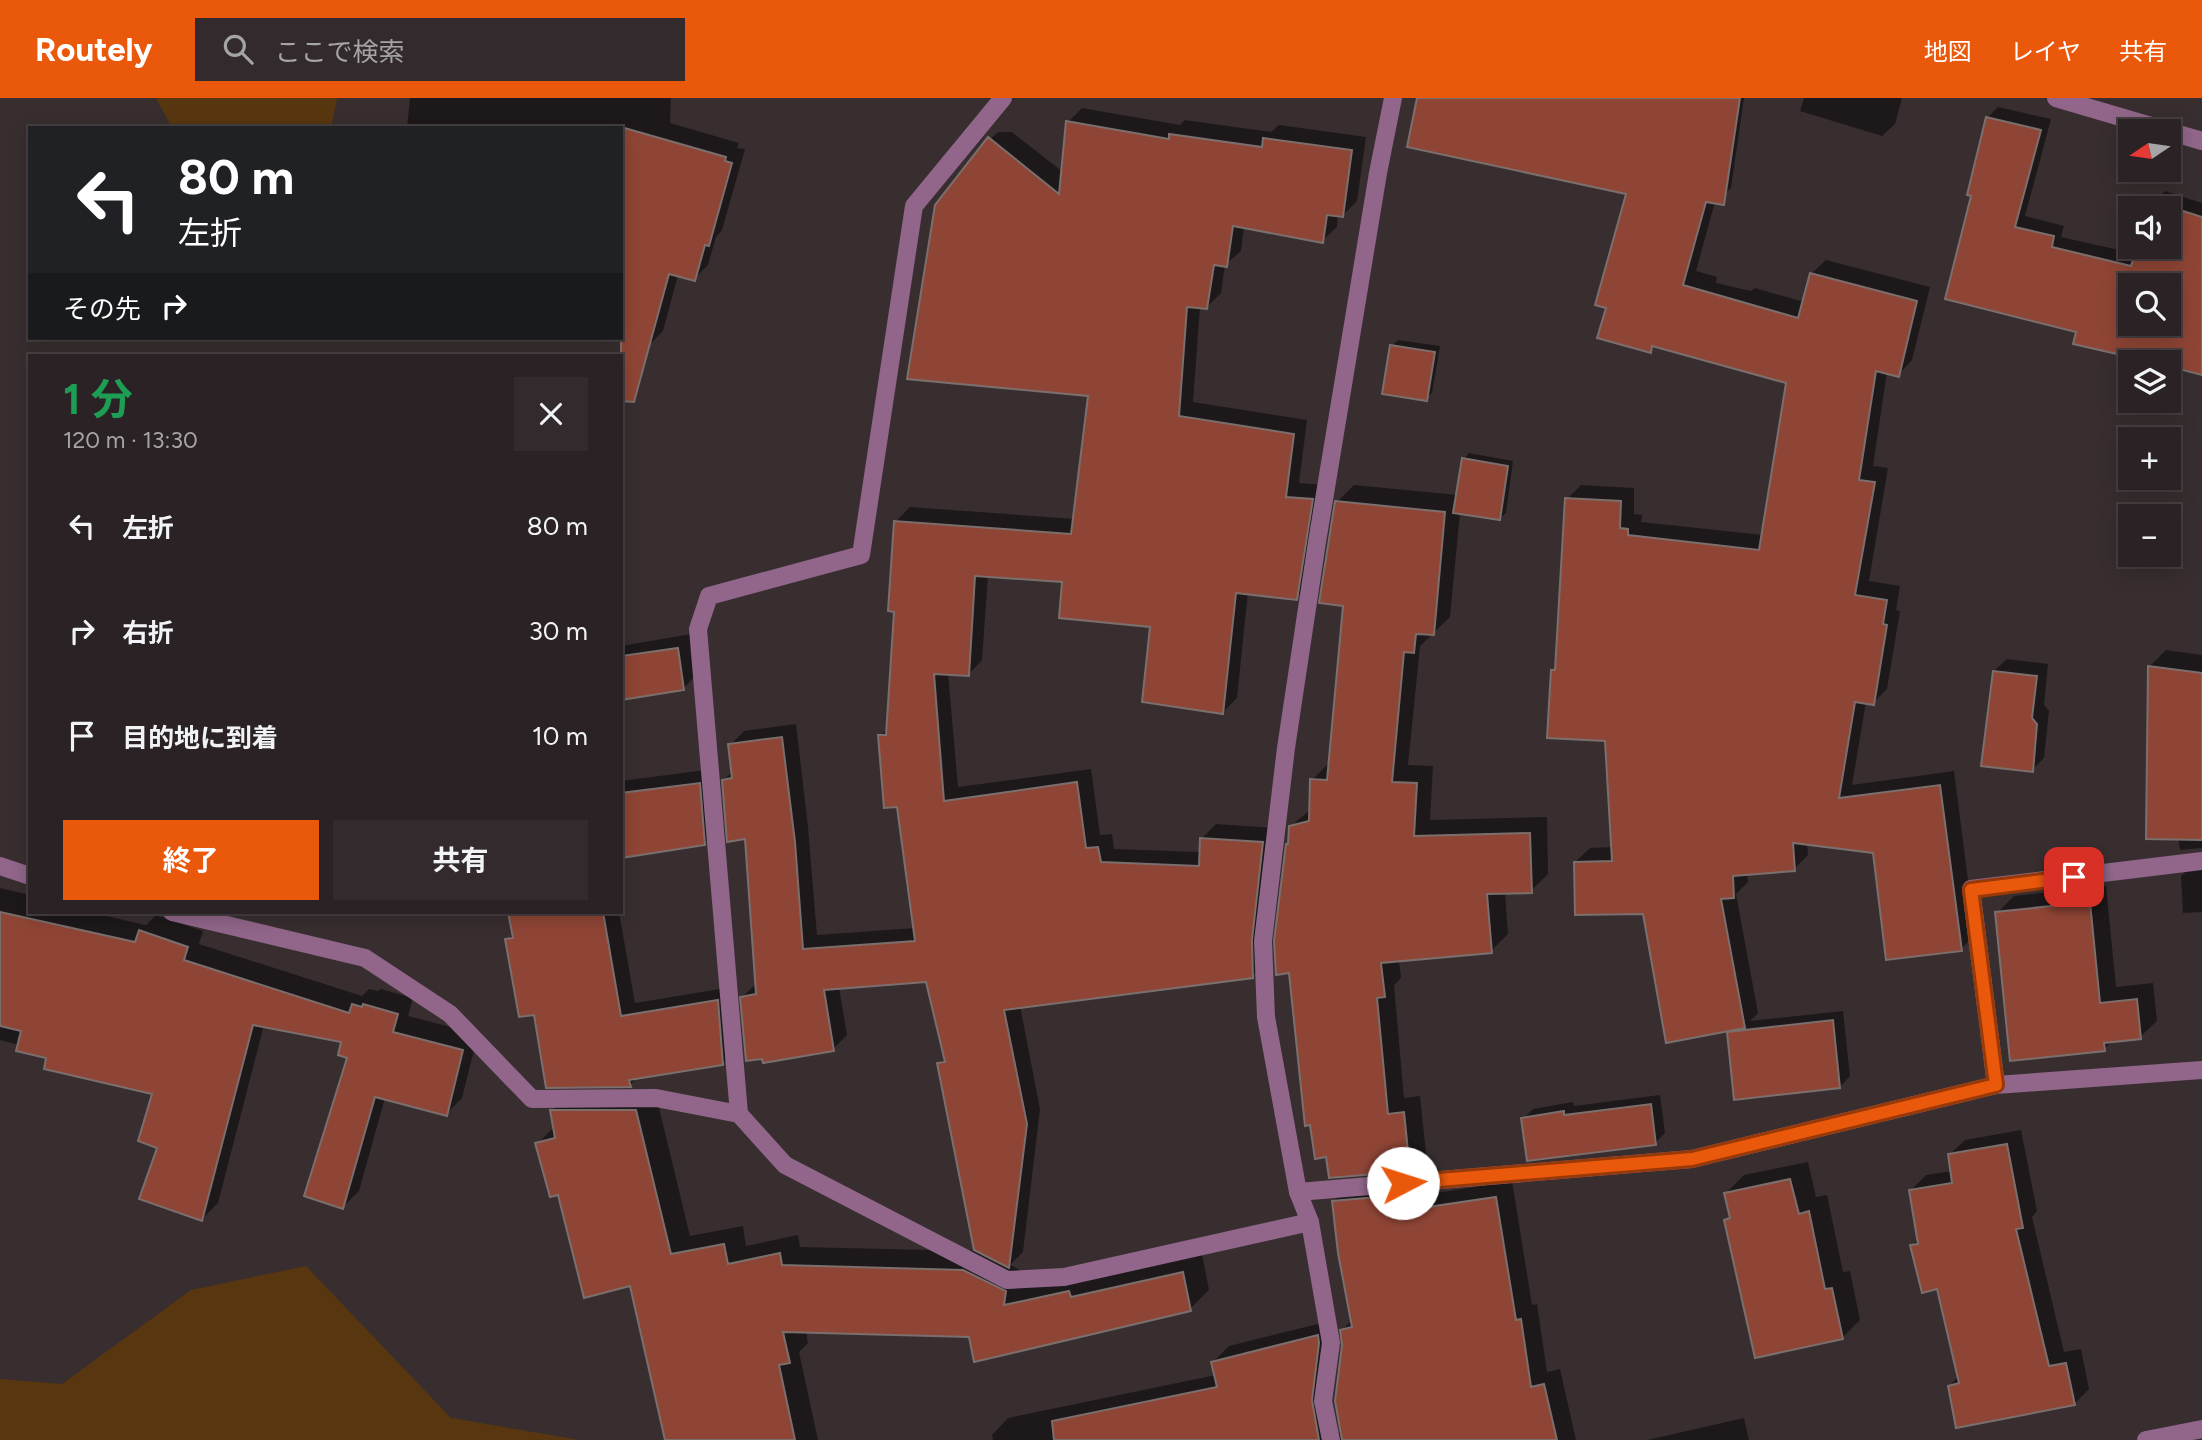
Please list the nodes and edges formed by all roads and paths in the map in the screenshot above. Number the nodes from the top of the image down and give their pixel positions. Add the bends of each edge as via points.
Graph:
1 (1003, 98) edge
2 (1393, 98) edge
3 (2056, 98) edge
4 (2202, 141) edge
5 (2202, 861) edge
6 (0, 866) edge
7 (28, 875) edge
8 (180, 914) edge
9 (2202, 1070) edge
10 (1996, 1085) junction
11 (739, 1114) junction
12 (1298, 1192) junction
13 (1310, 1222) junction
14 (2202, 1429) edge
15 (1331, 1440) edge
16 (2146, 1440) edge

1 - 11 street via 914,206 861,555 709,596 698,629
2 - 12 street via 1319,528 1263,941 1266,1017
3 - 4 street
5 - 10 street via 1971,890
6 - 7 street
8 - 11 street via 365,958 450,1014 532,1098 656,1098
9 - 10 street
10 - 12 street via 1692,1159
11 - 13 street via 785,1165 1007,1280 1064,1277
12 - 13 street
13 - 15 street via 1331,1343 1324,1401
14 - 16 street

